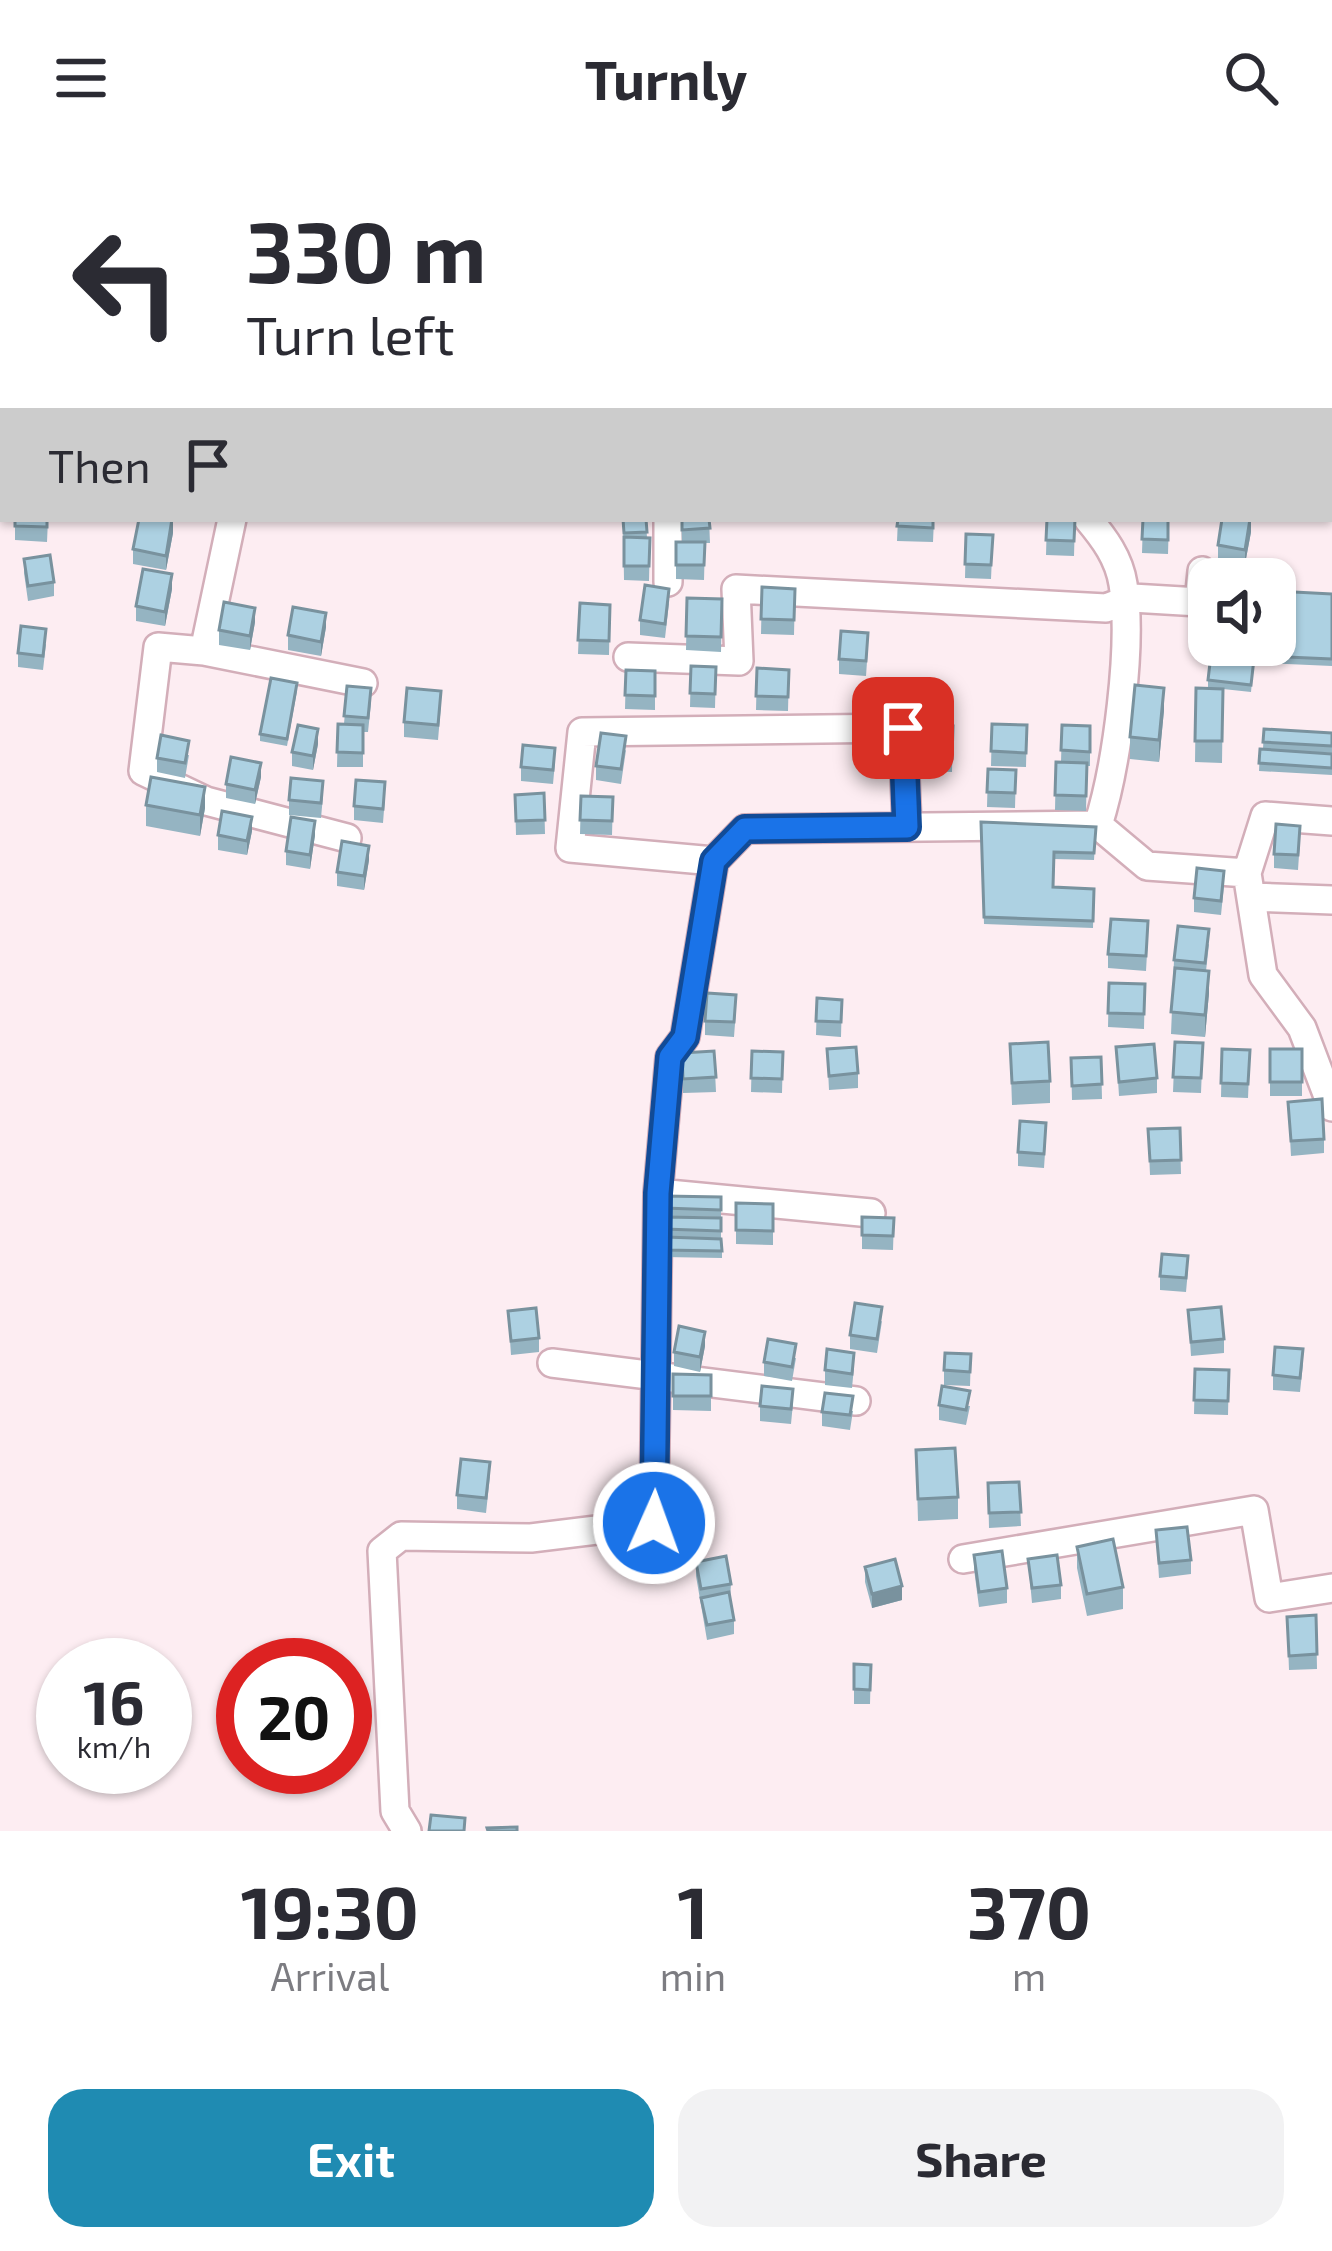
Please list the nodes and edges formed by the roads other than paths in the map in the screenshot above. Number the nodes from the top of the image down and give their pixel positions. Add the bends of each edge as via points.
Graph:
1 (231, 522) edge
2 (668, 522) edge
3 (1091, 522) edge
4 (668, 582) dead end
5 (1124, 601) junction
6 (1188, 602) edge
7 (204, 651) junction
8 (628, 657) dead end
9 (363, 683) edge
10 (1332, 821) edge
11 (1098, 825) junction
12 (907, 827) junction
13 (347, 838) edge
14 (714, 861) junction
15 (1250, 885) junction
16 (1332, 900) edge
17 (1332, 1107) edge
18 (658, 1193) junction
19 (871, 1213) edge
20 (552, 1364) dead end
21 (658, 1377) junction
22 (856, 1401) edge
23 (963, 1559) dead end
24 (1332, 1588) edge
25 (407, 1831) edge

1 - 7 street
2 - 4 street
3 - 5 street via 1109,544
5 - 6 street
5 - 8 street via 1106,608 736,589 739,661
5 - 11 street via 1110,785
7 - 9 street
7 - 13 street via 158,647 143,771 206,801
10 - 15 street via 1265,816
11 - 12 street
11 - 15 street via 1147,866
12 - 14 street via 745,829
12 - 14 street via 903,728 582,732 570,848
14 - 18 street via 685,1037 670,1057
15 - 16 street
15 - 17 street via 1263,975 1302,1028
18 - 19 street
18 - 21 street
20 - 21 street
21 - 22 street
21 - 25 street via 654,1523 531,1538 401,1536 382,1551 395,1811
23 - 24 street via 1254,1510 1269,1598

